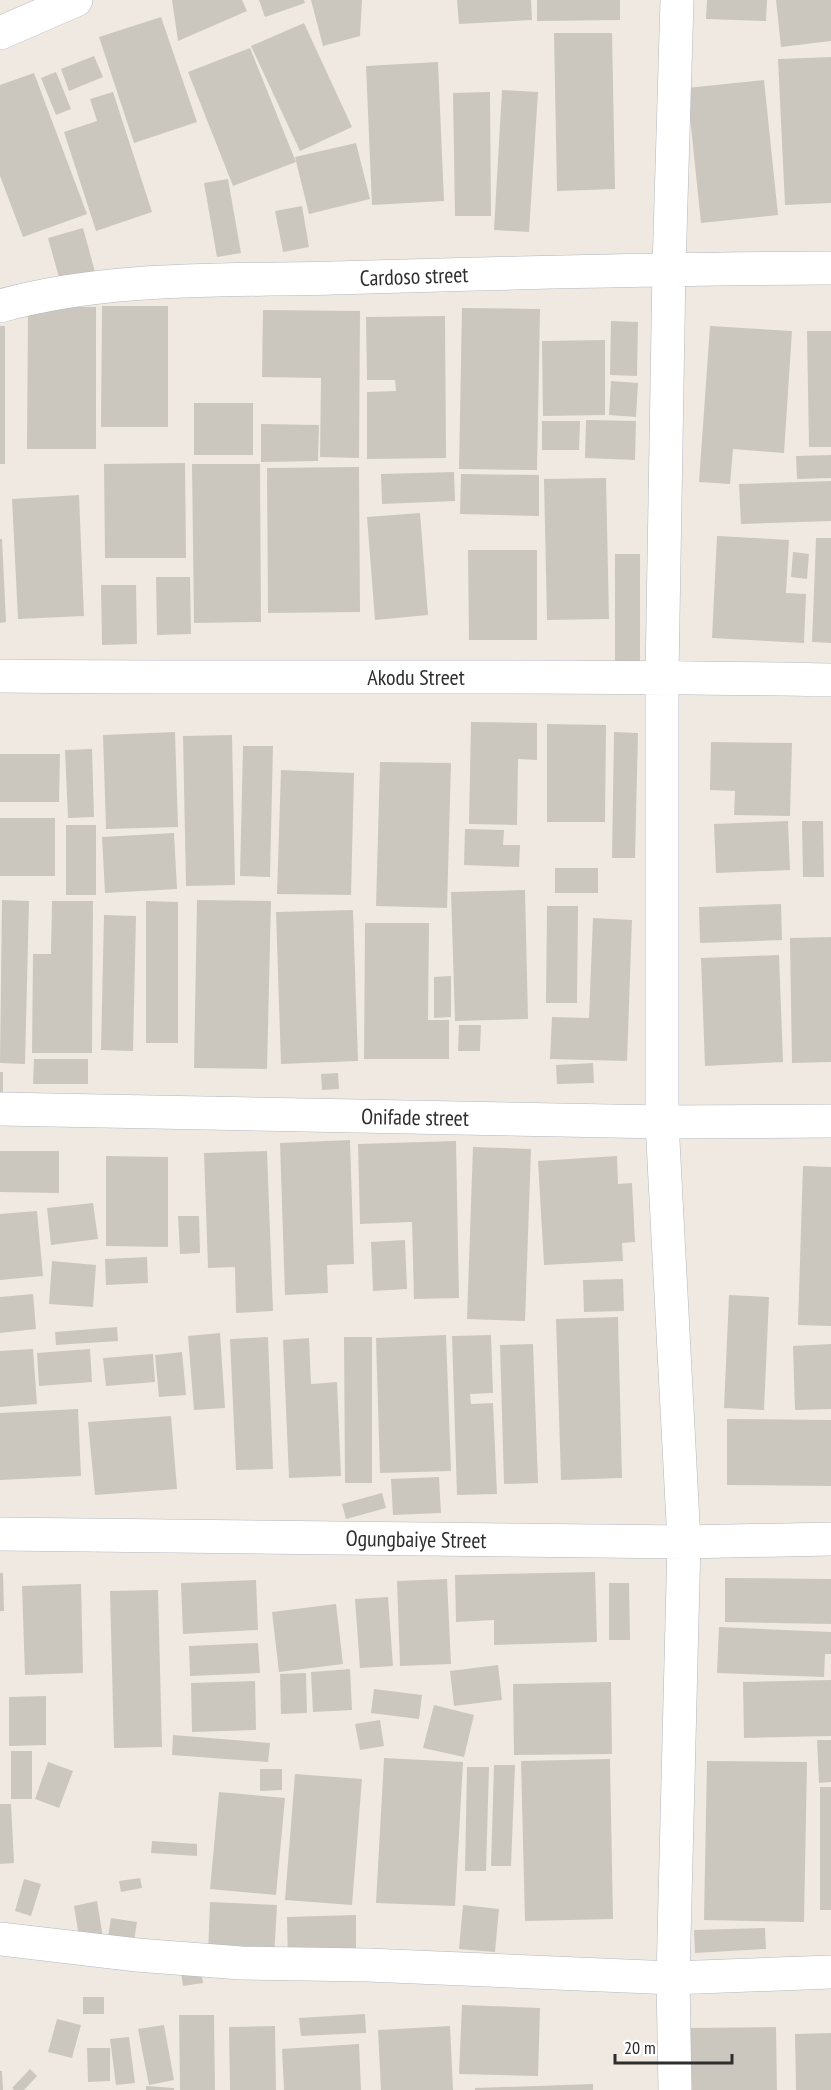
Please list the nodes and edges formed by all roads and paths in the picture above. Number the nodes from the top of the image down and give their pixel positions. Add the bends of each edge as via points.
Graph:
1 (76, 0) edge
2 (676, 0) edge
3 (0, 33) edge
4 (831, 268) edge
5 (669, 269) junction
6 (0, 306) edge
7 (0, 676) edge
8 (662, 676) junction
9 (831, 680) edge
10 (0, 1109) edge
11 (831, 1121) edge
12 (662, 1122) junction
13 (0, 1534) edge
14 (831, 1539) edge
15 (684, 1542) junction
16 (0, 1939) edge
17 (831, 1971) edge
18 (673, 1978) junction
19 (675, 2090) edge

1 - 3 street
2 - 5 street
4 - 5 street, Cardoso street
5 - 6 street, Cardoso street via 139,284 33,297
5 - 8 street
7 - 8 street, Akodu Street
8 - 9 street, Akodu Street
8 - 12 street
10 - 12 street, Onifade street
11 - 12 street, Onifade street
12 - 15 street
13 - 15 street, Ogungbaiye Street
14 - 15 street, Ogungbaiye Street
15 - 18 street
16 - 18 street via 241,1963
17 - 18 street
18 - 19 street

